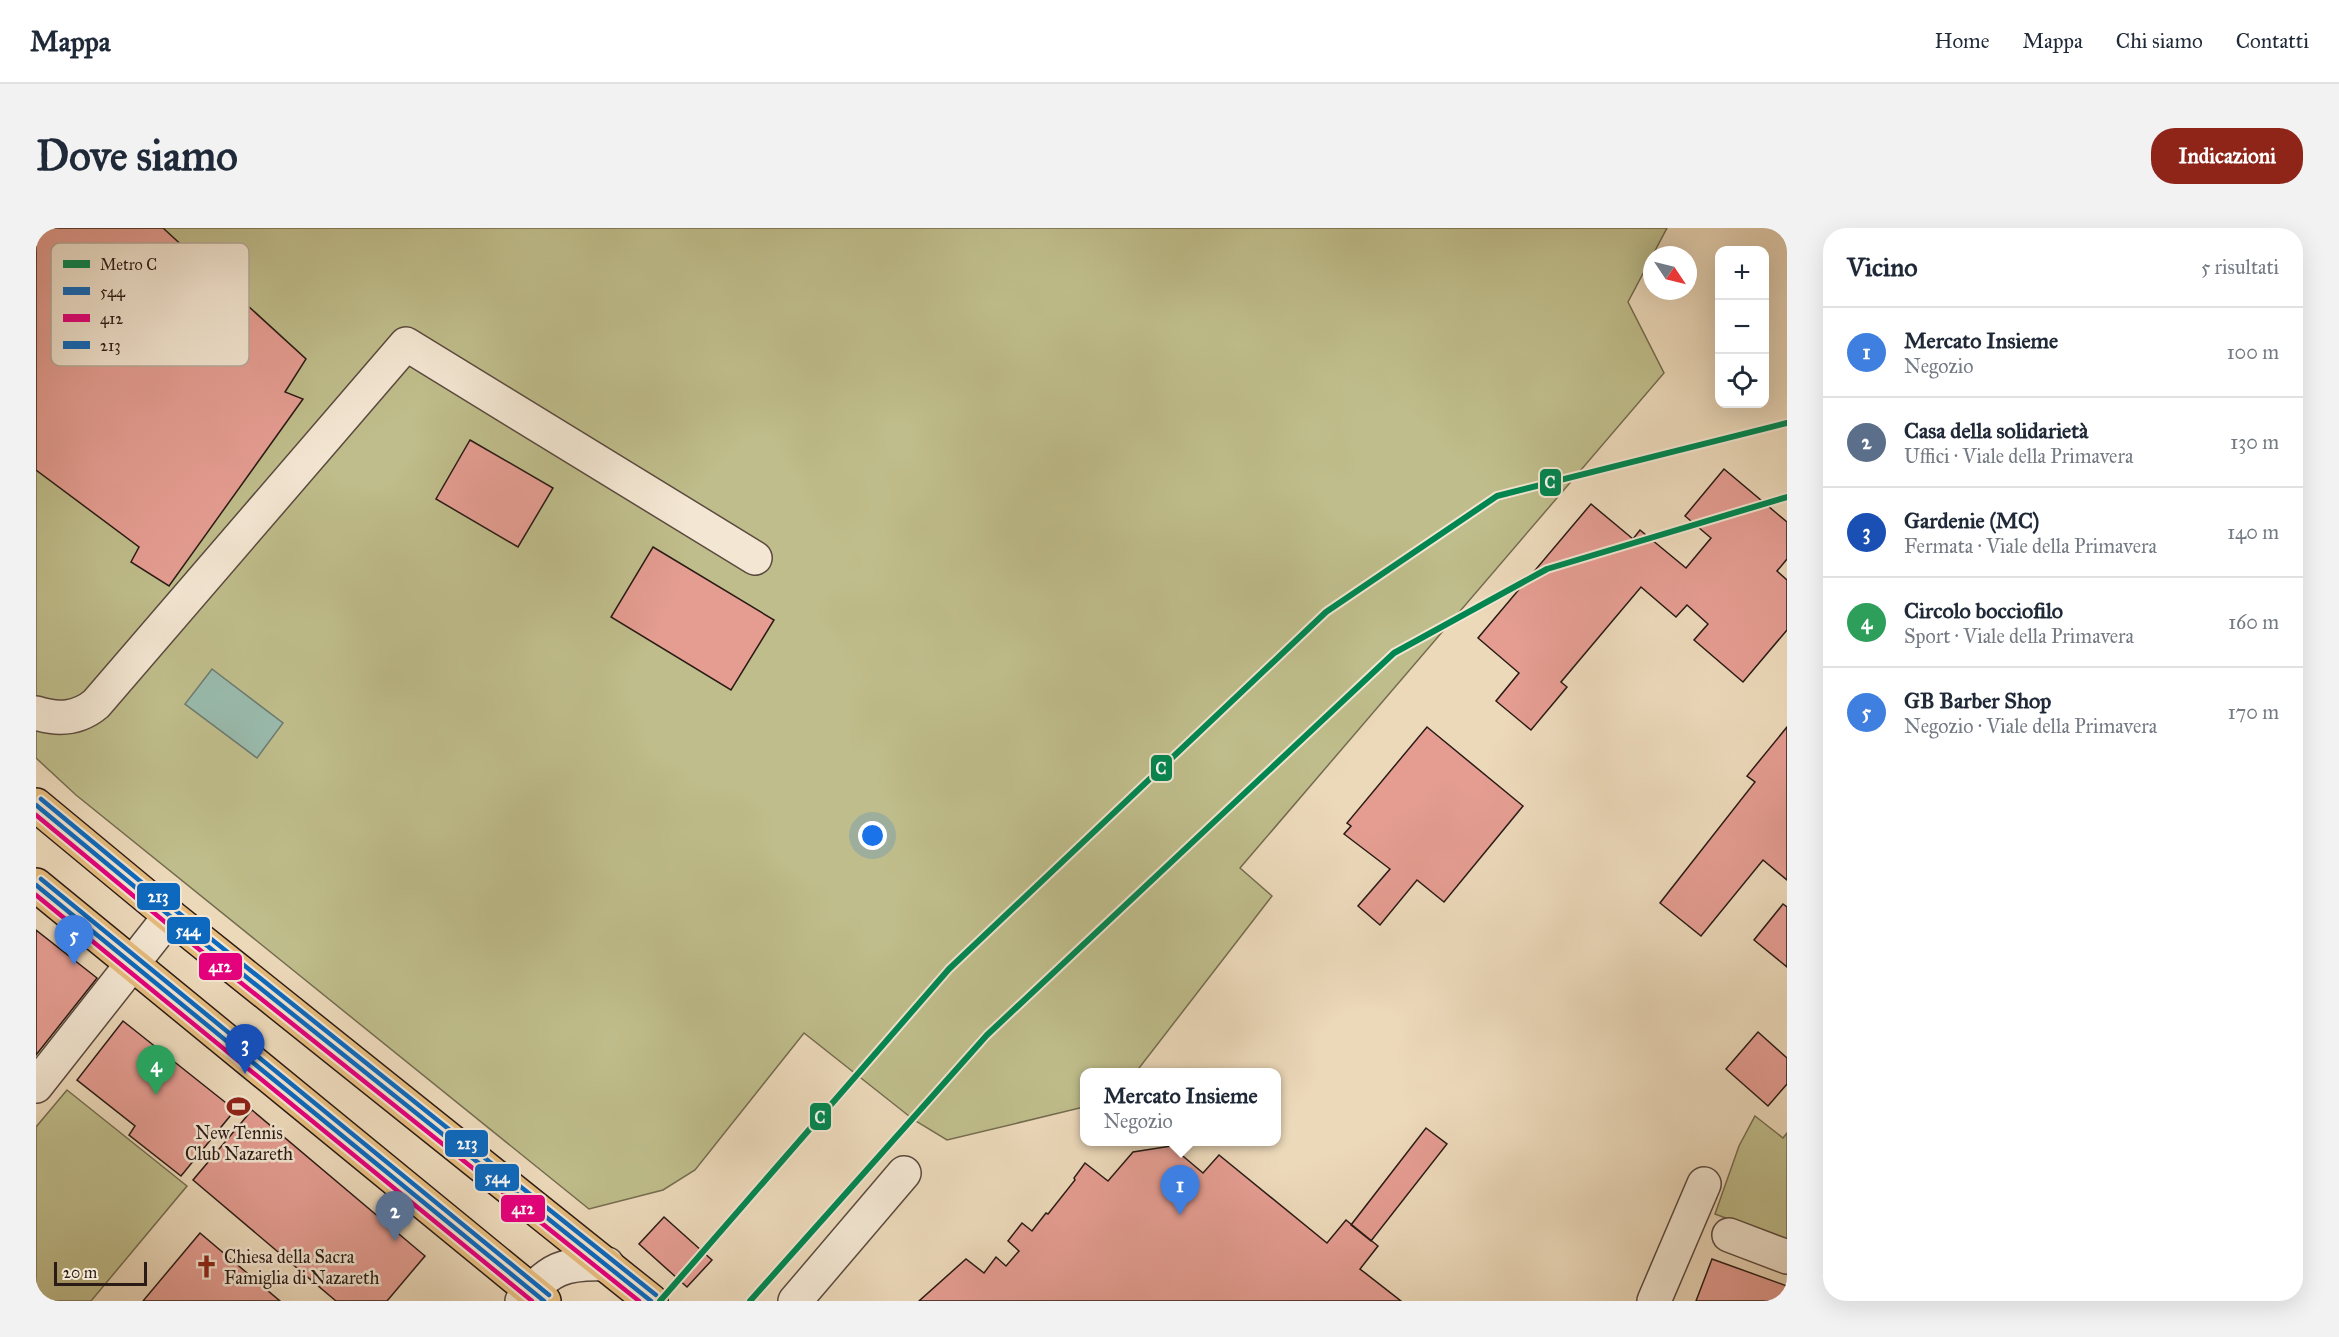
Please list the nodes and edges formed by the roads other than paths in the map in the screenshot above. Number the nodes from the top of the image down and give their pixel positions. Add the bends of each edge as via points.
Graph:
1 (755, 558) dead end
2 (36, 713) edge
3 (36, 805) edge
4 (36, 885) edge
5 (170, 916) junction
6 (133, 964) junction
7 (36, 1086) edge
8 (904, 1173) dead end
9 (1704, 1184) dead end
10 (1729, 1235) dead end
11 (1787, 1257) edge
12 (607, 1264) junction
13 (532, 1297) edge
14 (651, 1301) edge
15 (795, 1301) edge
16 (1654, 1301) edge

1 - 2 street via 406,344 96,704 73,717
3 - 5 main road
4 - 6 main road
5 - 6 street
5 - 12 main road
6 - 7 street
6 - 13 main road
8 - 15 street
9 - 16 street
10 - 11 street
12 - 13 street via 551,1272
12 - 14 main road

